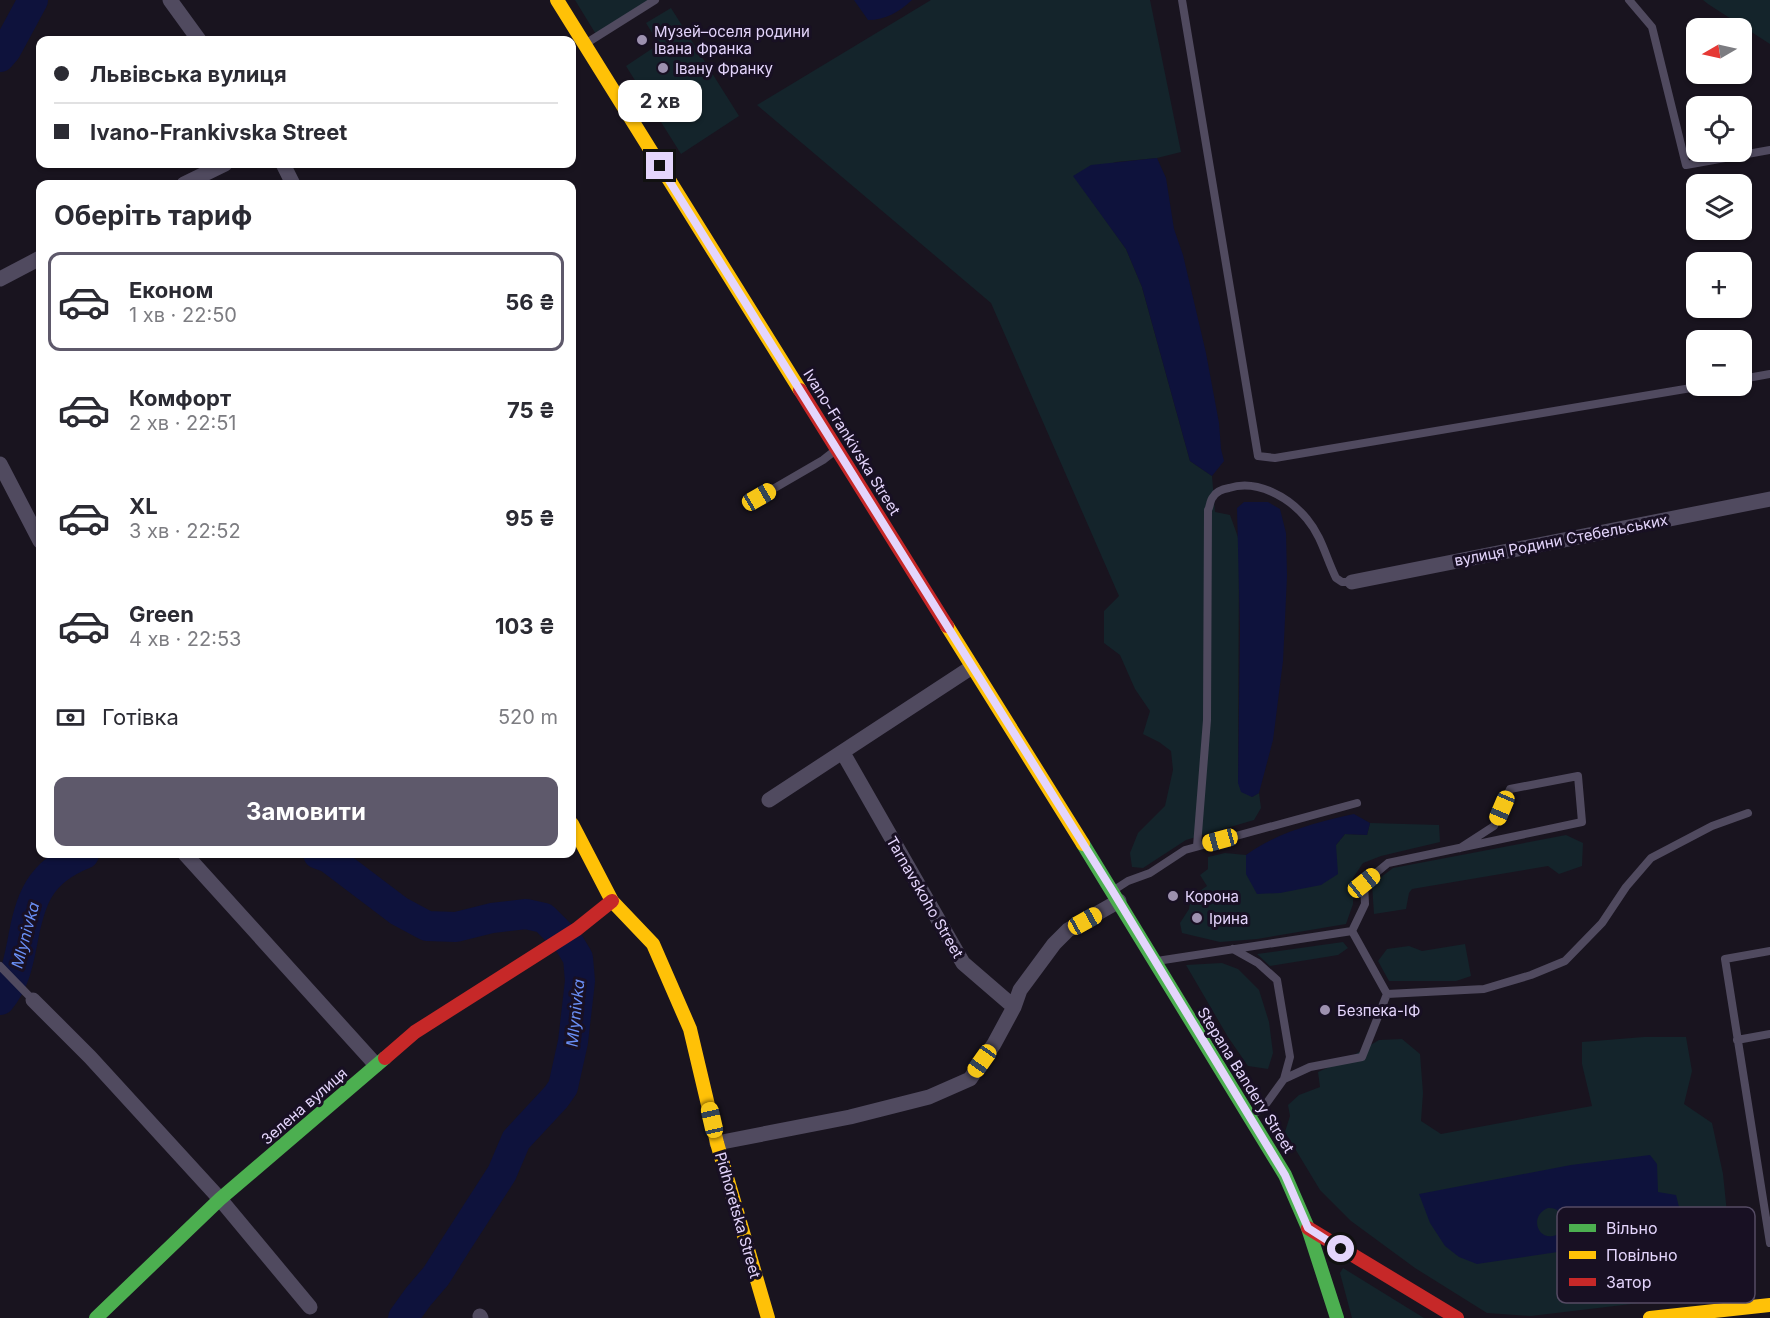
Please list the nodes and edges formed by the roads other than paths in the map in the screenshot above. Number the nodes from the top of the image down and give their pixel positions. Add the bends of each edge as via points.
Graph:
1 (170, 0) edge
2 (557, 0) edge
3 (655, 0) edge
4 (1182, 0) edge
5 (1629, 0) edge
6 (196, 36) edge
7 (584, 45) junction
8 (1770, 150) edge
9 (217, 168) edge
10 (192, 180) edge
11 (36, 260) edge
12 (0, 279) edge
13 (1770, 374) edge
14 (1752, 377) edge
15 (1686, 389) edge
16 (838, 448) junction
17 (0, 464) edge
18 (759, 497) dead end
19 (1770, 499) edge
20 (36, 533) edge
21 (1352, 582) joint
22 (972, 668) junction
23 (843, 753) junction
24 (769, 800) dead end
25 (1357, 804) dead end
26 (1748, 813) dead end
27 (576, 832) edge
28 (1197, 846) junction
29 (1460, 848) dead end
30 (189, 858) edge
31 (1116, 896) junction
32 (612, 901) junction
33 (1352, 931) junction
34 (1233, 950) junction
35 (1770, 951) edge
36 (1155, 962) junction
37 (0, 966) edge
38 (1387, 994) junction
39 (33, 1000) joint
40 (1014, 1007) junction
41 (1770, 1034) edge
42 (1737, 1040) junction
43 (376, 1065) junction
44 (1284, 1078) junction
45 (1250, 1116) junction
46 (717, 1143) junction
47 (220, 1199) junction
48 (1308, 1228) junction
49 (1769, 1232) edge
50 (1770, 1243) edge
51 (1770, 1305) edge
52 (310, 1307) dead end
53 (96, 1318) edge
54 (768, 1318) edge
55 (1337, 1318) edge
56 (1457, 1318) edge
57 (1650, 1318) edge

1 - 6 street
2 - 7 main road, Ivano-Frankivska Street
3 - 7 lane
4 - 15 lane via 1258,456 1275,458
5 - 8 lane via 1653,27 1686,165
7 - 16 main road, Ivano-Frankivska Street
9 - 10 street
11 - 12 street
13 - 14 lane
16 - 18 lane
16 - 22 main road, Ivano-Frankivska Street
17 - 20 street
19 - 21 street, вулиця Родини Стебельських
21 - 28 lane via 1336,578 1308,519 1273,492 1236,485 1212,497 1208,510 1207,720
22 - 23 street
22 - 31 main road, Ivano-Frankivska Street
23 - 24 street
23 - 40 street, Tarnavskoho Street via 963,963
25 - 28 lane
26 - 38 lane via 1712,826 1651,858 1602,923 1565,961 1484,989
27 - 32 main road, Pidhoretska Street
28 - 31 lane via 1128,881
29 - 33 lane via 1494,826 1510,789 1578,776 1582,822 1388,864 1364,883 1365,904
30 - 43 street
31 - 36 main road, Stepana Bandery Street
31 - 40 street via 1054,944 1020,990
32 - 43 main road, Зелена вулиця via 577,929 415,1032
32 - 46 main road, Pidhoretska Street via 653,944 690,1029
33 - 34 lane
33 - 38 lane
34 - 36 lane
34 - 44 lane via 1258,963 1277,980 1290,1057
35 - 42 lane via 1725,959
36 - 45 main road, Stepana Bandery Street
37 - 39 lane
38 - 44 lane via 1362,1057 1310,1067
39 - 47 street
40 - 46 street via 970,1078 929,1097 850,1118
41 - 42 lane
42 - 49 lane
43 - 47 main road, Зелена вулиця
44 - 45 lane via 1263,1108
45 - 48 main road, Stepana Bandery Street via 1285,1175
46 - 54 main road, Pidhoretska Street
47 - 52 street
47 - 53 main road, Зелена вулиця
48 - 55 main road, Stepana Bandery Street
48 - 56 main road
49 - 50 lane
51 - 57 main road

